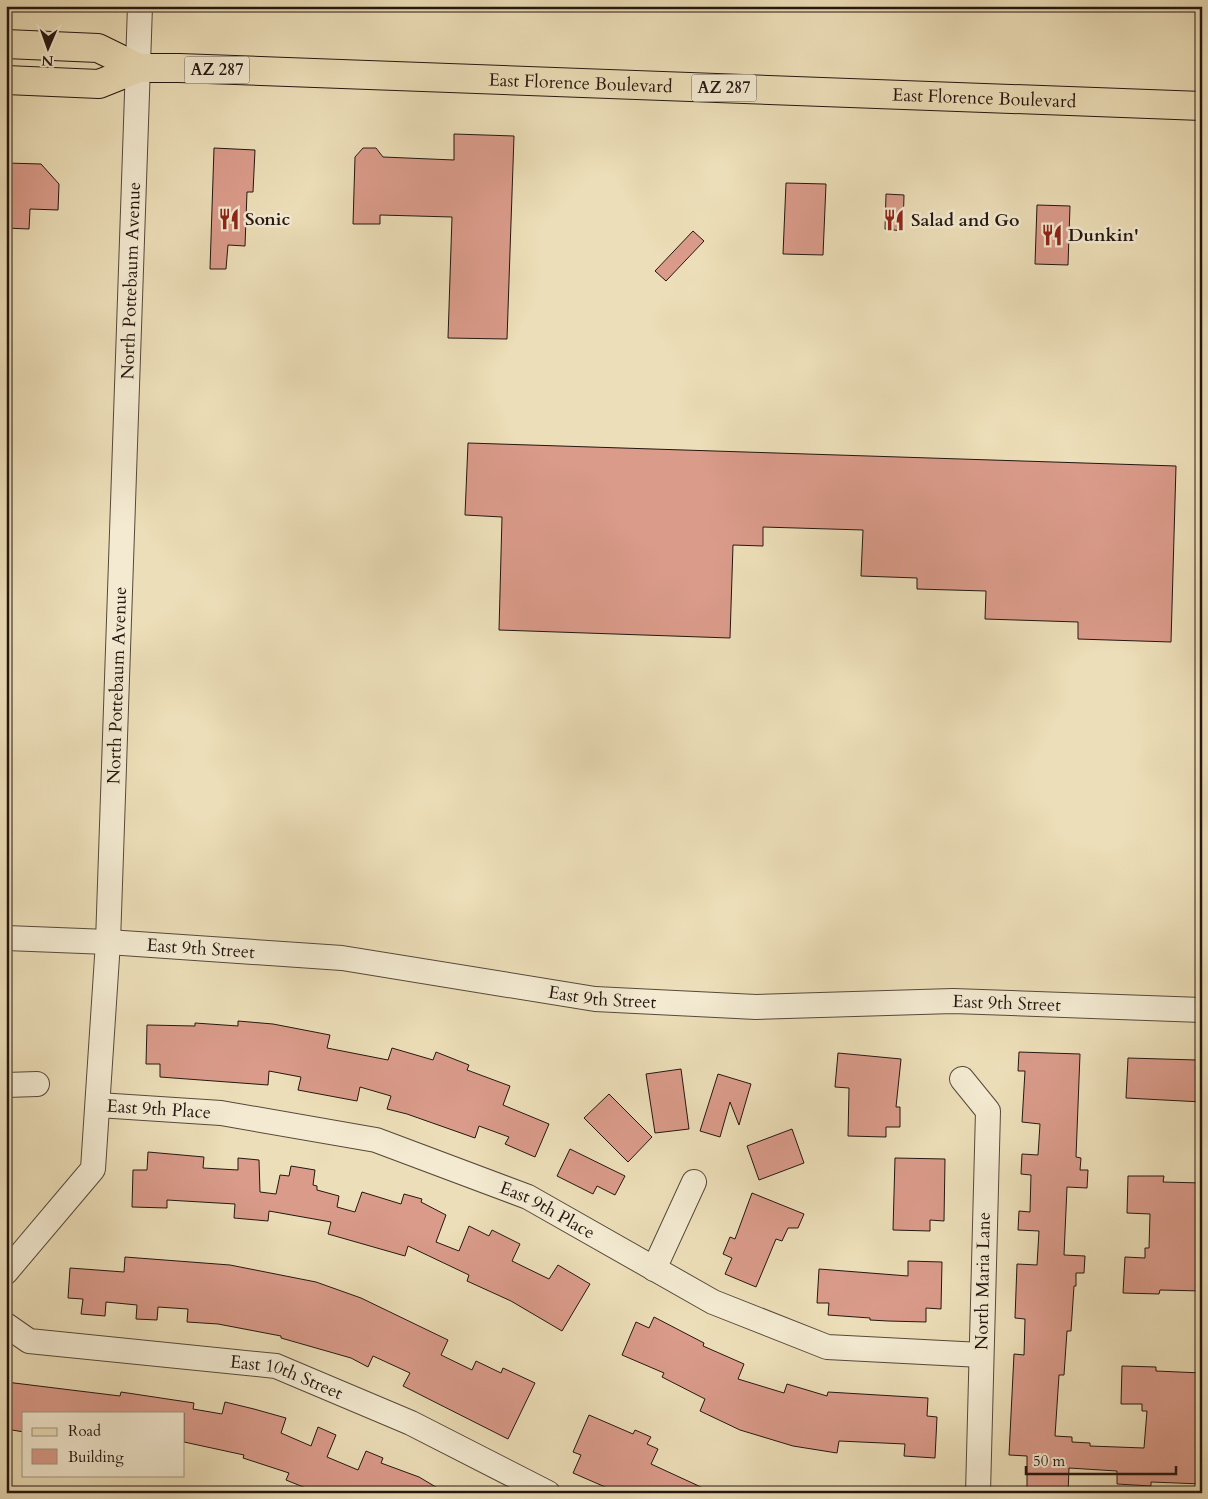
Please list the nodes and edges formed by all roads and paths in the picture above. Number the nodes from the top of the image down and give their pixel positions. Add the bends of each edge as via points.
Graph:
1 (140, 6) edge
2 (6, 44) edge
3 (139, 68) junction
4 (6, 80) edge
5 (1202, 106) edge
6 (6, 938) edge
7 (108, 942) junction
8 (1202, 1010) edge
9 (962, 1079) dead end
10 (37, 1084) dead end
11 (6, 1085) edge
12 (98, 1105) junction
13 (694, 1182) dead end
14 (654, 1269) junction
15 (6, 1272) edge
16 (6, 1325) edge
17 (981, 1355) junction
18 (548, 1493) edge
19 (978, 1493) edge

1 - 3 street, North Pottebaum Avenue
2 - 3 main road, East Florence Boulevard / AZ 287 via 98,48
3 - 4 main road, East Florence Boulevard / AZ 287 via 99,84
3 - 5 main road, East Florence Boulevard / AZ 287
3 - 7 street, North Pottebaum Avenue
6 - 7 street, East 9th Street
7 - 8 street, East 9th Street via 342,958 595,999 756,1007 953,1001
7 - 12 street, North Pottebaum Avenue
9 - 17 street, North Maria Lane via 988,1111
10 - 11 street
12 - 14 street, East 9th Place via 222,1113 376,1140 528,1197
12 - 15 street, North Pottebaum Avenue via 94,1169
13 - 14 street
14 - 17 street, East 9th Place via 713,1302 827,1347
16 - 18 street, East 10th Street via 29,1342 276,1366 411,1424
17 - 19 street, North Maria Lane

